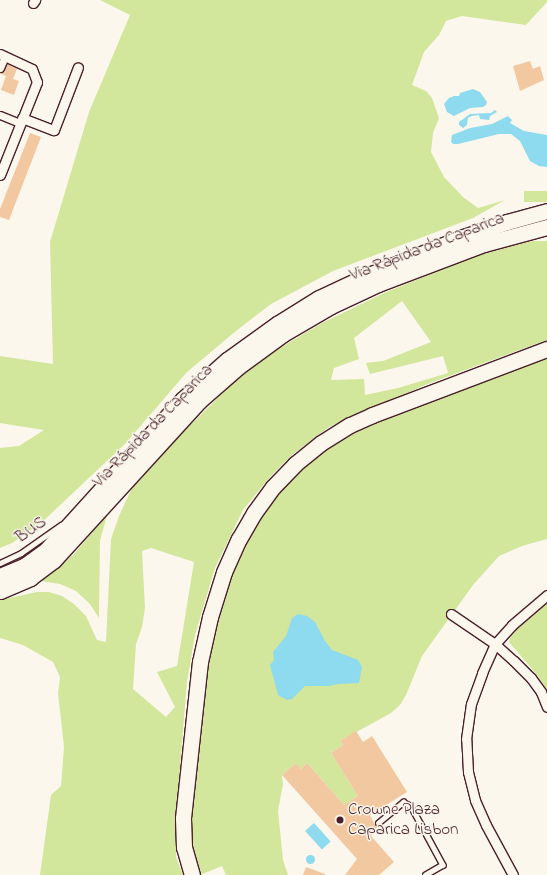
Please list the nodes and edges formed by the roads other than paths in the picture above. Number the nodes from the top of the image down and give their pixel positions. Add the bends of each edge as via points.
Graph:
1 (2, 55) edge
2 (78, 67) dead end
3 (0, 68) edge
4 (0, 115) edge
5 (21, 120) junction
6 (0, 175) edge
7 (547, 212) edge
8 (547, 227) edge
9 (528, 231) junction
10 (547, 235) edge
11 (547, 349) edge
12 (77, 517) junction
13 (0, 563) edge
14 (0, 576) edge
15 (0, 591) edge
16 (547, 595) edge
17 (451, 614) dead end
18 (495, 644) junction
19 (547, 707) edge
20 (378, 823) dead end
21 (192, 875) edge
22 (426, 875) edge
23 (513, 875) edge

1 - 3 street
1 - 5 street via 32,69 36,74 36,82
2 - 5 street via 54,130
4 - 5 street
5 - 6 street
7 - 12 main road, Via Rápida da Caparica via 507,222 364,277 319,298 282,320 235,354 189,393
8 - 9 main road, Via Rápida da Caparica
9 - 10 main road
9 - 15 main road, Via Rápida da Caparica via 476,246 378,284 331,306 283,334 234,370 199,401 54,560 30,578
11 - 21 main road via 350,425 328,438 298,462 273,487 257,508 224,572 200,662 183,818 184,846
12 - 13 lane, BUS via 54,529 21,553
12 - 14 main road, Via Rápida da Caparica via 42,554
16 - 18 street via 512,625
17 - 18 street
18 - 19 street via 531,678
18 - 23 street via 471,704 466,739 468,772 475,800
20 - 22 lane via 403,802 411,806 443,865

